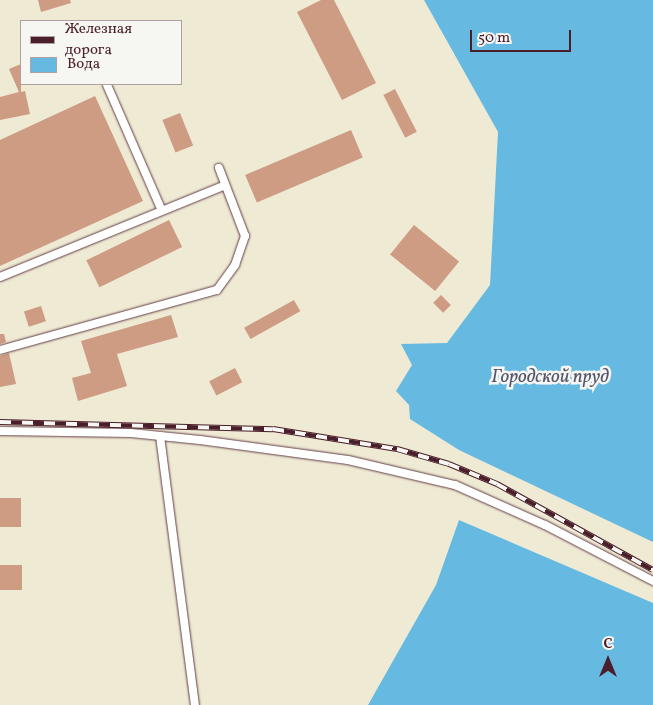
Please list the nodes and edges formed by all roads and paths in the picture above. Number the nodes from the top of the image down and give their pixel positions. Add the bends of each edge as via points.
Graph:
1 (107, 85) dead end
2 (219, 168) dead end
3 (225, 185) junction
4 (162, 211) junction
5 (0, 276) edge
6 (0, 350) edge
7 (0, 431) edge
8 (160, 436) junction
9 (653, 581) edge
10 (195, 705) edge

1 - 4 lane
2 - 3 lane
3 - 4 lane
3 - 6 lane via 245,236 235,265 217,290
4 - 5 lane
7 - 8 lane
8 - 9 lane via 348,460 455,485 545,525
8 - 10 lane

